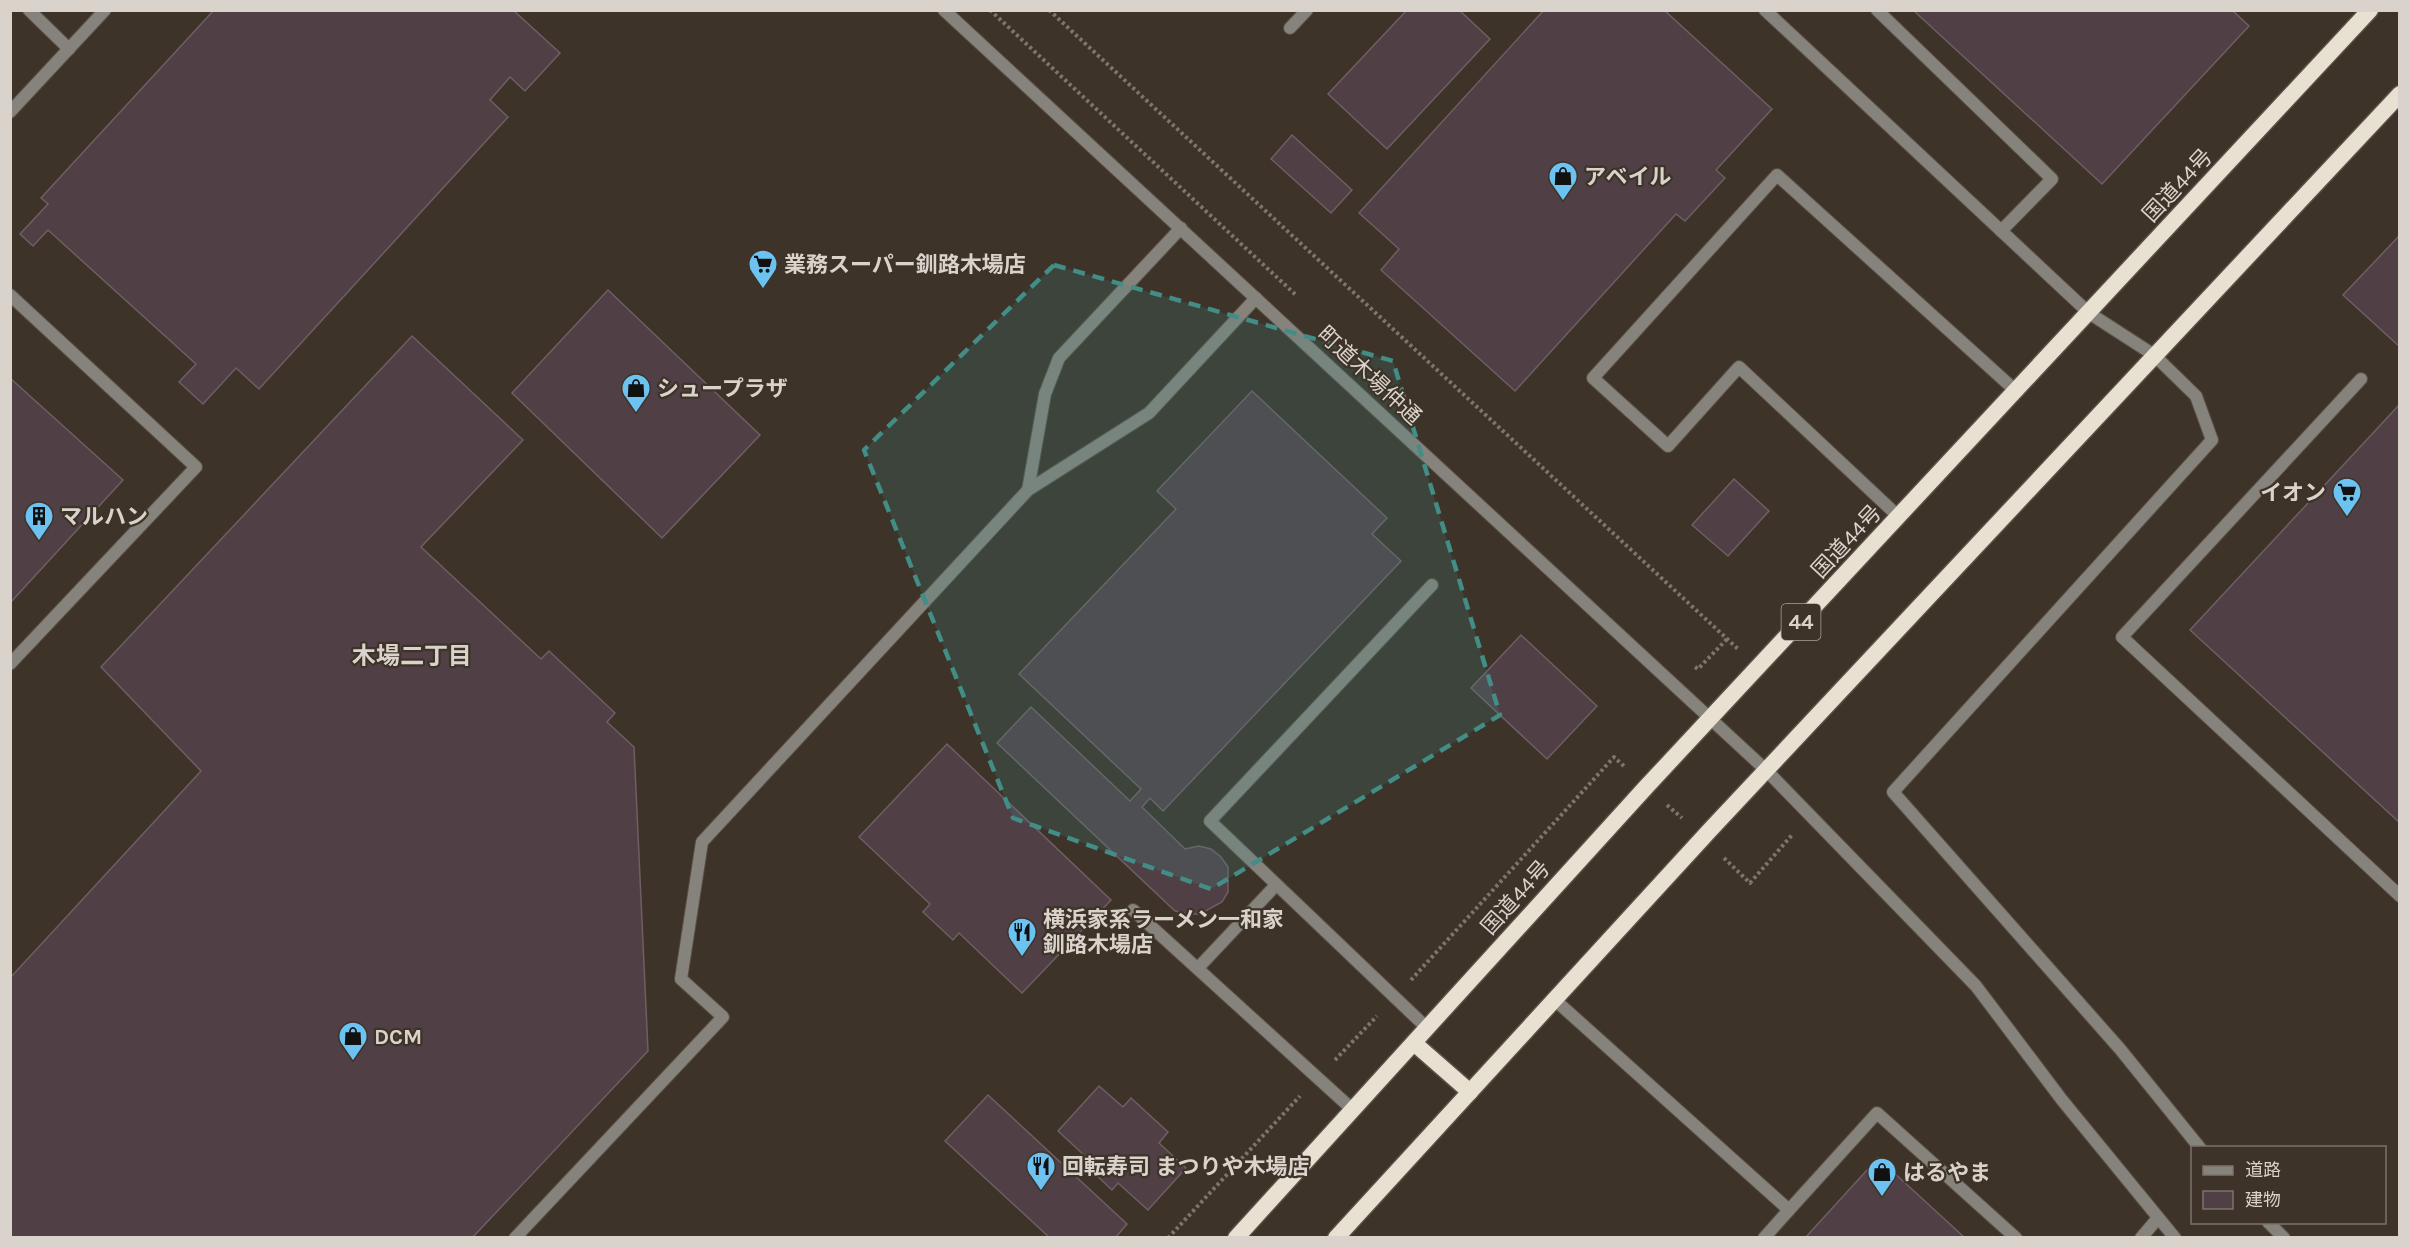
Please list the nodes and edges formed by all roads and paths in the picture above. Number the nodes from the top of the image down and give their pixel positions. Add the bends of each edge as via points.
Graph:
1 (29, 10) edge
2 (105, 10) edge
3 (944, 10) edge
4 (990, 10) edge
5 (1049, 10) edge
6 (1307, 10) edge
7 (1765, 10) edge
8 (1877, 10) edge
9 (2370, 10) edge
10 (1290, 28) dead end
11 (69, 49) junction
12 (2400, 94) edge
13 (10, 112) edge
14 (1180, 228) junction
15 (2001, 231) junction
16 (10, 295) edge
17 (1256, 298) junction
18 (1304, 303) dead end
19 (2089, 313) junction
20 (2154, 355) junction
21 (2361, 379) dead end
22 (2016, 392) junction
23 (1028, 489) junction
24 (1899, 517) junction
25 (1432, 585) dead end
26 (1727, 639) junction
27 (1689, 661) dead end
28 (10, 664) edge
29 (1758, 668) junction
30 (1712, 718) junction
31 (1767, 771) junction
32 (1276, 885) junction
33 (2400, 896) edge
34 (1133, 910) dead end
35 (1198, 968) junction
36 (1555, 1000) junction
37 (1427, 1028) junction
38 (1414, 1043) junction
39 (1470, 1092) junction
40 (1353, 1110) junction
41 (2198, 1146) edge
42 (1789, 1210) junction
43 (2158, 1218) junction
44 (2270, 1224) edge
45 (515, 1238) edge
46 (1236, 1238) edge
47 (1336, 1238) edge
48 (1764, 1238) edge
49 (2016, 1238) edge
50 (2140, 1238) edge
51 (2175, 1238) edge
52 (2284, 1238) edge

1 - 11 street
2 - 11 street
3 - 14 street, 町道木場仲通
4 - 18 path
5 - 26 path
6 - 10 street
7 - 15 street
8 - 15 street via 2052,179
9 - 19 highway, 国道44号 / 44
11 - 13 street
12 - 20 highway
14 - 17 street, 町道木場仲通
14 - 23 street via 1059,358 1045,394
15 - 19 street
16 - 28 street via 196,467
17 - 23 street via 1149,413
17 - 30 street, 町道木場仲通
19 - 20 street
19 - 22 highway, 国道44号 / 44
20 - 31 highway
20 - 41 street via 2196,396 2212,440 1893,792 2120,1049
21 - 33 street via 2122,638
22 - 24 highway, 国道44号 / 44
22 - 24 street via 1777,175 1593,378 1668,446 1738,366
23 - 45 street via 702,842 681,979 723,1017
24 - 29 highway, 国道44号 / 44
25 - 32 street via 1210,821
26 - 27 path via 1698,669
26 - 29 path
29 - 30 highway, 国道44号 / 44
30 - 31 street, 町道木場仲通
30 - 37 highway, 国道44号 / 44
31 - 36 highway
31 - 43 street, 町道木場仲通 via 1976,986
32 - 35 street
32 - 37 street
34 - 35 street
35 - 40 street
36 - 39 highway
36 - 42 street
37 - 38 highway, 国道44号 / 44
38 - 39 highway
38 - 40 highway, 国道44号 / 44
39 - 47 highway
40 - 46 highway, 国道44号 / 44
42 - 48 street
42 - 49 street via 1877,1113
43 - 50 street
43 - 51 street, 町道木場仲通
44 - 52 street

